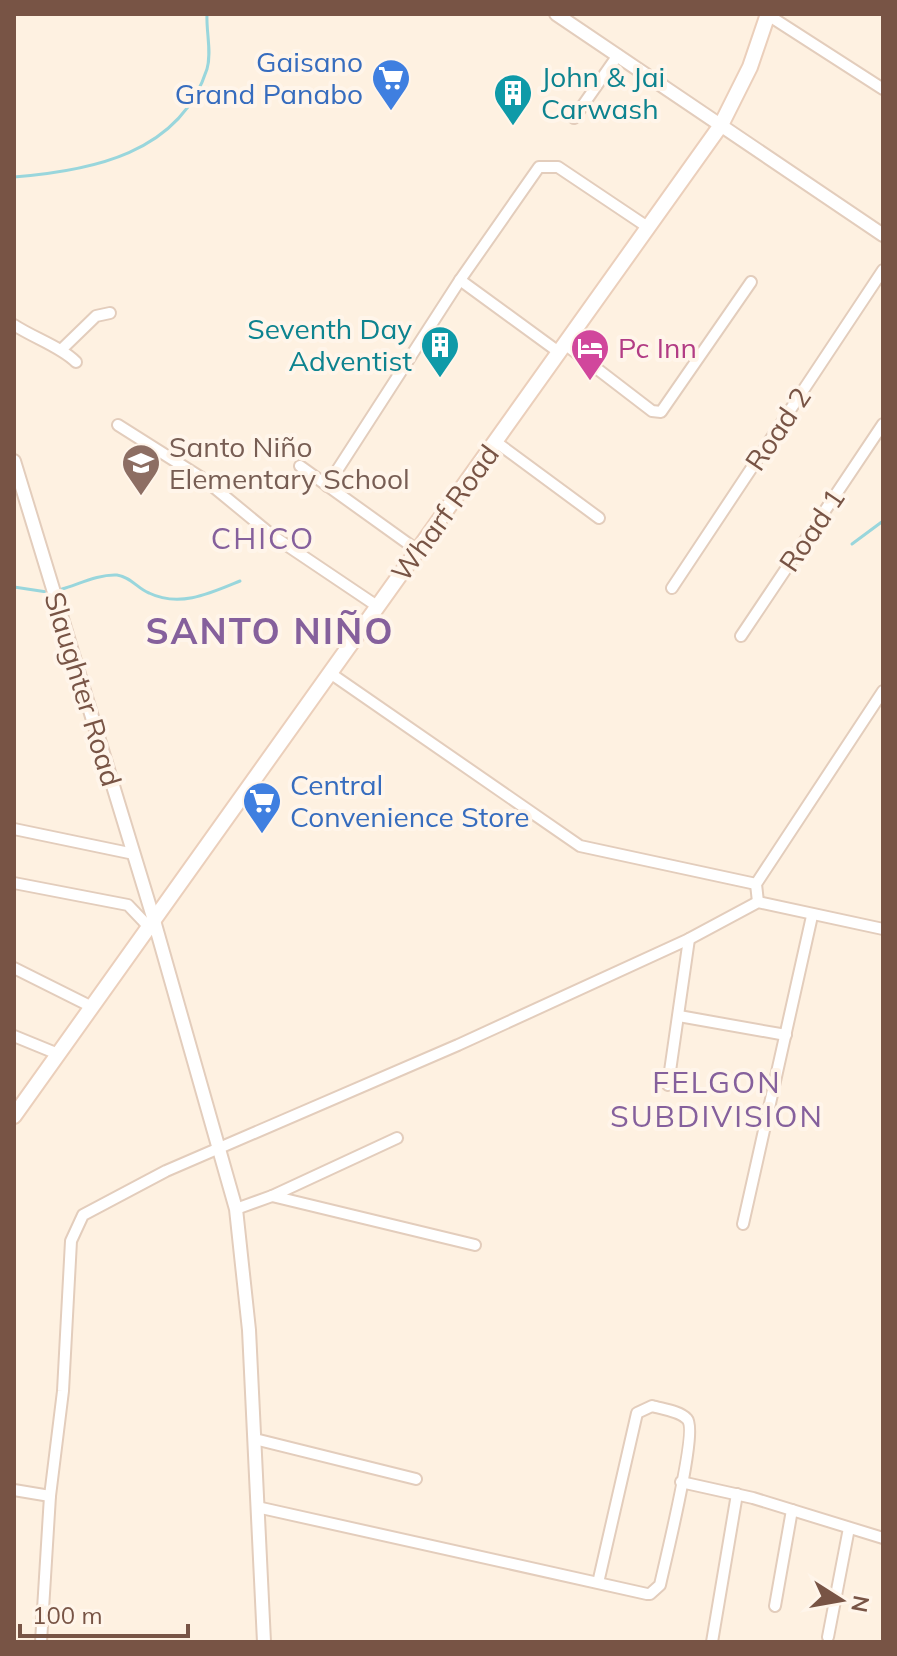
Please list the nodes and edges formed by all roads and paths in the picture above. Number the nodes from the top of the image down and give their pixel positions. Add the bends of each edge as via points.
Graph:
1 (556, 14) edge
2 (768, 14) edge
3 (618, 55) junction
4 (883, 89) edge
5 (574, 118) dead end
6 (721, 125) junction
7 (649, 228) junction
8 (883, 235) edge
9 (883, 270) edge
10 (460, 280) junction
11 (751, 282) dead end
12 (110, 313) dead end
13 (14, 325) edge
14 (62, 349) junction
15 (563, 349) junction
16 (76, 362) dead end
17 (883, 424) edge
18 (118, 425) dead end
19 (496, 442) junction
20 (14, 461) edge
21 (300, 466) dead end
22 (327, 486) junction
23 (599, 518) dead end
24 (417, 550) junction
25 (672, 588) dead end
26 (377, 606) junction
27 (741, 636) dead end
28 (330, 673) junction
29 (883, 691) edge
30 (14, 829) edge
31 (134, 854) junction
32 (14, 883) edge
33 (756, 884) junction
34 (758, 902) junction
35 (812, 916) junction
36 (150, 921) junction
37 (883, 929) edge
38 (689, 939) junction
39 (14, 968) edge
40 (92, 1007) junction
41 (679, 1016) junction
42 (786, 1035) junction
43 (14, 1036) edge
44 (58, 1054) junction
45 (668, 1085) dead end
46 (14, 1116) edge
47 (397, 1138) dead end
48 (218, 1148) junction
49 (272, 1196) junction
50 (236, 1209) junction
51 (743, 1224) dead end
52 (475, 1245) dead end
53 (255, 1439) junction
54 (416, 1479) dead end
55 (681, 1482) junction
56 (14, 1490) edge
57 (737, 1494) junction
58 (50, 1496) junction
59 (257, 1507) junction
60 (792, 1510) junction
61 (849, 1528) junction
62 (883, 1538) edge
63 (598, 1583) junction
64 (775, 1606) dead end
65 (828, 1637) dead end
66 (41, 1642) edge
67 (264, 1642) edge
68 (712, 1642) edge

1 - 3 street
2 - 4 street
2 - 6 main road, Wharf Road via 745,80
3 - 5 street
3 - 6 street
6 - 7 main road, Wharf Road
6 - 8 street
7 - 10 street via 558,167 539,167
7 - 15 main road, Wharf Road
9 - 25 street, Road 2
10 - 15 street
10 - 22 street
11 - 15 street via 661,412 652,411
12 - 14 street via 96,316
13 - 14 street via 45,345
14 - 16 street
15 - 19 main road, Wharf Road
17 - 27 street, Road 1
18 - 26 street via 205,480 273,536
19 - 23 street
19 - 24 main road, Wharf Road
20 - 31 street, Slaughter Road
21 - 22 street
22 - 24 street
24 - 26 main road, Wharf Road
26 - 28 main road, Wharf Road
28 - 33 street via 580,846
28 - 36 main road, Wharf Road
29 - 33 street
30 - 31 street
31 - 36 street, Slaughter Road
32 - 36 street via 128,905
33 - 34 street
34 - 35 street
34 - 38 street
35 - 37 street
35 - 42 street
36 - 40 main road, Wharf Road
36 - 48 street, Slaughter Road
38 - 41 street
38 - 48 street
39 - 40 street
40 - 44 main road, Wharf Road
41 - 42 street
41 - 45 street
42 - 51 street
43 - 44 street
44 - 46 main road, Wharf Road
47 - 49 street
48 - 50 street, Slaughter Road
48 - 58 street via 77,1222 71,1241 63,1391
49 - 50 street
49 - 52 street
50 - 53 street, Slaughter Road
53 - 54 street
53 - 59 street, Slaughter Road
55 - 57 street
55 - 63 street via 658,1590 647,1594
55 - 63 street via 690,1423 678,1414 642,1408 634,1420
56 - 58 street
57 - 60 street
57 - 68 street
58 - 66 street
59 - 63 street
59 - 67 street, Slaughter Road
60 - 61 street
60 - 64 street
61 - 62 street
61 - 65 street

